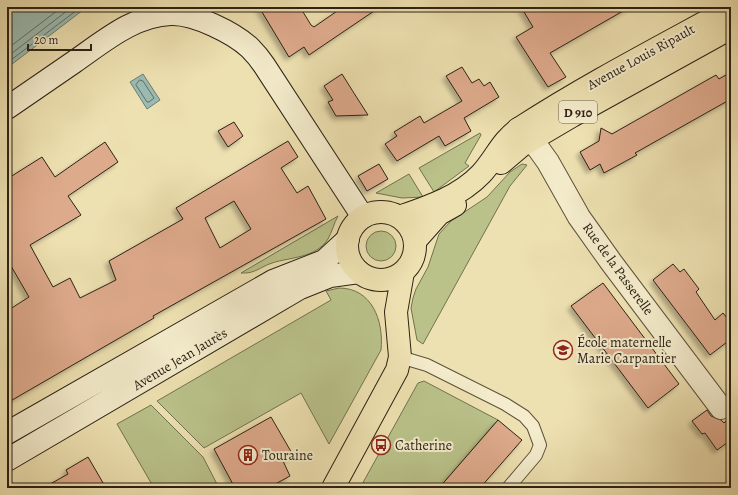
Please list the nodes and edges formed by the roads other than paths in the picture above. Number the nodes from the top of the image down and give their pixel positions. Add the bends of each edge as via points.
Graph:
1 (731, 8) edge
2 (731, 28) edge
3 (7, 108) edge
4 (524, 135) junction
5 (363, 217) junction
6 (399, 217) junction
7 (348, 239) junction
8 (415, 241) junction
9 (403, 272) junction
10 (366, 276) junction
11 (398, 327) junction
12 (400, 357) junction
13 (721, 408) dead end
14 (7, 433) edge
15 (7, 460) edge
16 (333, 488) edge
17 (508, 488) edge

1 - 4 main road, Avenue Louis Ripault / D 910 via 577,92
2 - 4 main road, Avenue Louis Ripault / D 910
3 - 5 street via 120,30 142,20 171,14 190,17 210,24 250,48 264,65
4 - 6 main road, Avenue Louis Ripault / D 910 via 504,142 481,174 471,182 433,206
4 - 8 main road, Avenue Louis Ripault / D 910 via 510,155 476,189 439,214
4 - 13 street, Rue de la Passerelle via 548,162 579,217 611,262
5 - 6 main road via 381,212
5 - 7 main road via 356,223
6 - 8 main road via 409,228
7 - 10 main road via 348,254 354,267
7 - 14 street, Avenue Jean Jaurès via 324,261 273,281
8 - 9 main road via 413,258
9 - 10 main road via 384,280
9 - 11 main road via 396,306
10 - 11 main road via 383,294
10 - 15 street, Avenue Jean Jaurès via 330,276 300,288
11 - 12 main road
12 - 16 main road via 397,370
12 - 17 lane via 427,365 505,404 524,416 533,426 540,445 536,455

